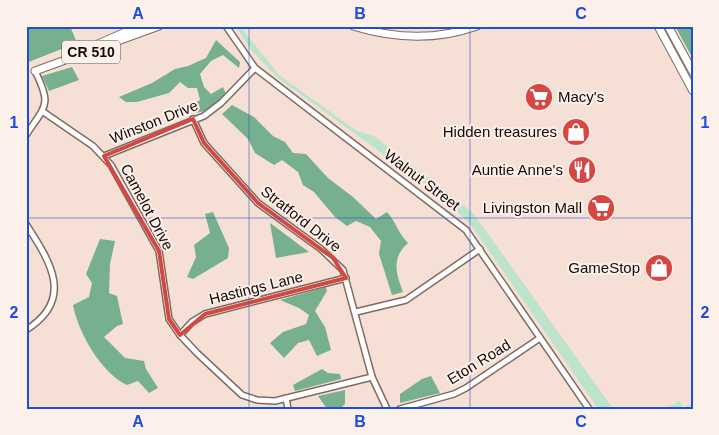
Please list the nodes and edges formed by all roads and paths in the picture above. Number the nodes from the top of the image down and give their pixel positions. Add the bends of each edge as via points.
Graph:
1 (139, 26) edge
2 (159, 26) edge
3 (226, 26) edge
4 (353, 26) edge
5 (477, 26) edge
6 (658, 26) edge
7 (668, 26) edge
8 (254, 68) junction
9 (34, 71) junction
10 (693, 73) edge
11 (26, 75) edge
12 (686, 79) junction
13 (693, 91) edge
14 (42, 111) junction
15 (193, 119) junction
16 (26, 135) edge
17 (104, 156) junction
18 (26, 224) edge
19 (480, 250) junction
20 (346, 278) junction
21 (356, 312) junction
22 (26, 330) edge
23 (180, 335) junction
24 (540, 338) junction
25 (372, 377) junction
26 (286, 398) junction
27 (288, 409) edge
28 (387, 409) edge
29 (400, 409) edge
30 (589, 409) edge

1 - 9 main road, CR 510
2 - 9 main road, CR 510
3 - 8 street, Walnut Street
4 - 5 main road via 382,35 403,37 445,35
6 - 12 main road
7 - 10 main road
8 - 15 street, Winston Drive via 215,109
8 - 19 street, Walnut Street via 454,219
9 - 11 main road, CR 510
9 - 14 street via 45,92 46,104
10 - 12 main road
12 - 13 main road
14 - 16 street
14 - 17 street, Camelot Drive
15 - 17 street, Winston Drive
15 - 20 street, Stratford Drive via 204,143 258,203 333,258
17 - 23 street, Camelot Drive via 159,251 168,319
18 - 22 street via 50,262 54,289 41,318
19 - 21 street via 406,300
19 - 24 street, Walnut Street
20 - 21 street, Stratford Drive
20 - 23 street, Hastings Lane via 208,312
21 - 25 street, Stratford Drive
23 - 26 street, Camelot Drive via 242,395 266,401
24 - 29 street, Eton Road via 466,388
24 - 30 street, Walnut Street
25 - 26 street, Camelot Drive
25 - 28 street, Stratford Drive
26 - 27 street

